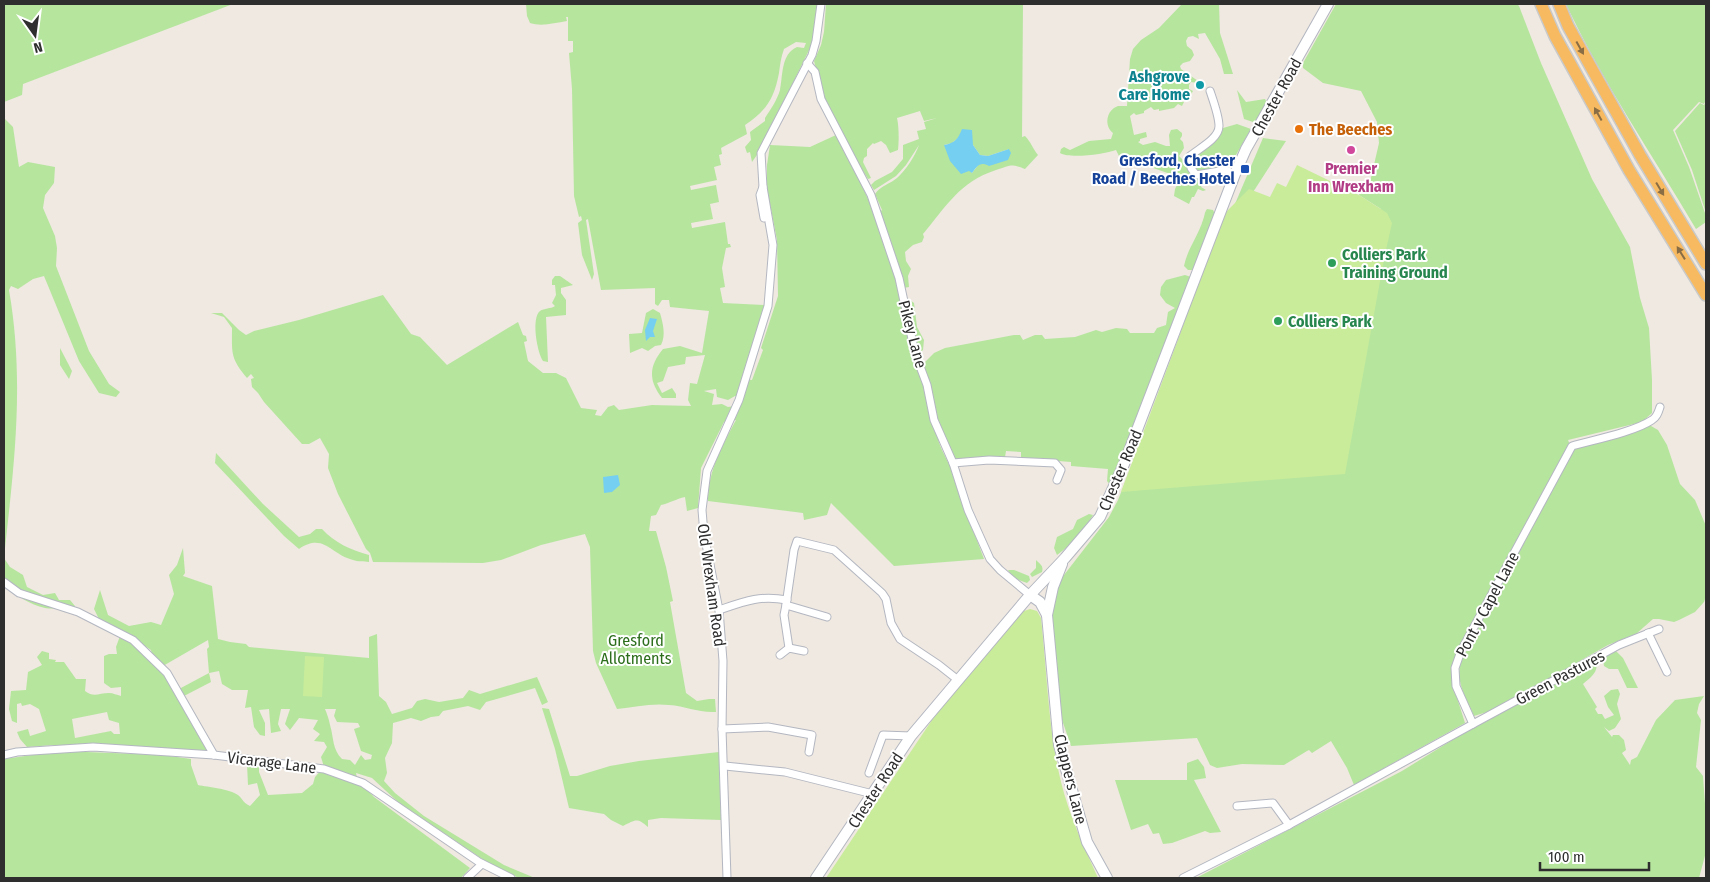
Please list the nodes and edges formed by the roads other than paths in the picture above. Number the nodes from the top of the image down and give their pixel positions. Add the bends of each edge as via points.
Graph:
1 (821, 4) edge
2 (1328, 4) edge
3 (1541, 4) edge
4 (1559, 4) edge
5 (807, 63) junction
6 (1210, 91) dead end
7 (1234, 174) junction
8 (1706, 264) edge
9 (1706, 295) edge
10 (1660, 407) dead end
11 (953, 462) junction
12 (1057, 480) dead end
13 (1064, 558) junction
14 (4, 582) edge
15 (1030, 595) junction
16 (786, 603) junction
17 (719, 610) junction
18 (1047, 615) junction
19 (827, 617) dead end
20 (1659, 629) dead end
21 (1648, 632) junction
22 (789, 648) junction
23 (804, 651) dead end
24 (780, 655) dead end
25 (1666, 672) dead end
26 (958, 680) junction
27 (1473, 724) junction
28 (722, 729) junction
29 (911, 736) junction
30 (809, 752) dead end
31 (4, 755) edge
32 (214, 755) junction
33 (725, 766) junction
34 (869, 773) dead end
35 (873, 794) junction
36 (1237, 806) dead end
37 (1289, 825) junction
38 (482, 864) junction
39 (467, 878) edge
40 (510, 878) edge
41 (727, 878) edge
42 (816, 878) edge
43 (1106, 878) edge
44 (1183, 878) edge

1 - 5 street, Old Wrexham Road via 816,40
2 - 7 main road, Chester Road
9 -> 3 highway via 1629,170 1555,36
4 -> 8 highway via 1640,155
5 - 11 street, Pikey Lane via 815,72 821,99 871,195 899,278 915,353 928,384 934,420
5 - 17 street, Old Wrexham Road via 761,153 773,245 768,306 739,400 707,471 702,510 704,534
6 - 7 street via 1219,126 1217,133 1190,156 1191,168 1196,174 1226,170
7 - 13 main road, Chester Road via 1124,464 1100,517
10 - 27 street, Pont y Capel Lane via 1657,415 1637,427 1572,446 1455,668 1456,686
11 - 12 street via 1055,463 1061,470
11 - 15 street, Pikey Lane via 968,510 990,558
13 - 15 main road, Chester Road
13 - 18 main road, Clappers Lane
14 - 32 street via 19,593 78,612 133,640 167,673
15 - 18 main road via 1040,602
15 - 26 main road, Chester Road
16 - 17 street via 770,597 756,598
16 - 19 street
16 - 22 street via 784,615
16 - 26 street via 797,541 834,550 886,598 891,623 900,639
17 - 28 street, Old Wrexham Road via 723,661
18 - 43 main road, Clappers Lane via 1059,745 1087,842
20 - 21 street, Green Pastures
21 - 25 street
21 - 27 street, Green Pastures
22 - 23 street
22 - 24 street
26 - 29 main road, Chester Road
27 - 37 street
28 - 30 street via 768,727 812,735
28 - 33 street, Old Wrexham Road
29 - 34 street via 883,735
29 - 35 main road, Chester Road
31 - 32 street, Vicarage Lane via 93,747
32 - 38 street, Vicarage Lane via 324,769 363,783
33 - 35 street via 785,772
33 - 41 street, Old Wrexham Road
35 - 42 main road, Chester Road
36 - 37 street via 1273,803
37 - 44 street
38 - 39 street
38 - 40 street, Vicarage Lane

